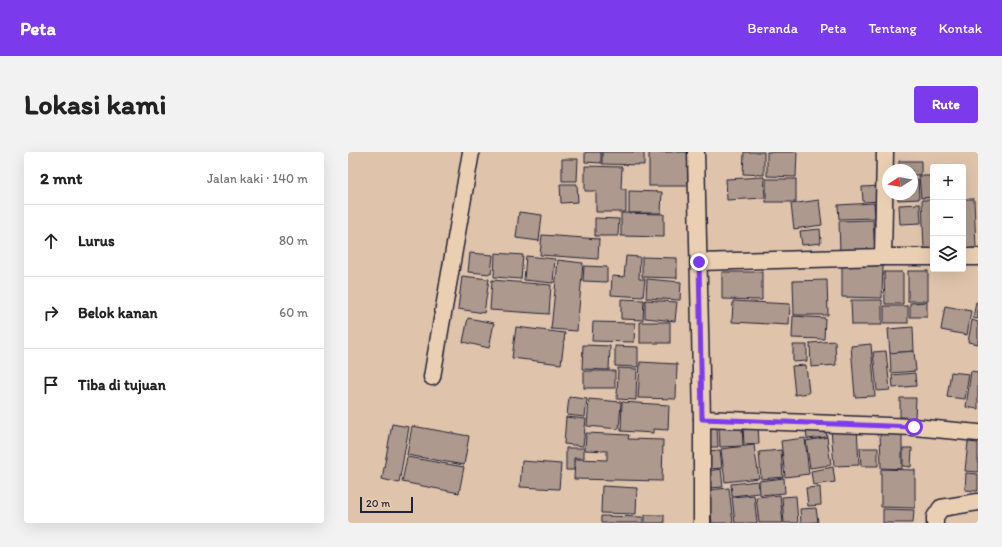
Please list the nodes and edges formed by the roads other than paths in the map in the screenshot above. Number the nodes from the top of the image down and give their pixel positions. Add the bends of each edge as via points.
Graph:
1 (471, 152) edge
2 (696, 152) edge
3 (885, 152) edge
4 (883, 256) junction
5 (930, 257) edge
6 (966, 257) edge
7 (978, 257) edge
8 (699, 262) junction
9 (432, 377) dead end
10 (702, 419) junction
11 (978, 432) edge
12 (978, 502) edge
13 (702, 523) edge
14 (935, 523) edge

1 - 9 street
2 - 8 street
3 - 4 street
4 - 5 street
4 - 8 street
6 - 7 street
8 - 10 street
10 - 11 street
10 - 13 street
12 - 14 street via 941,508 935,517

